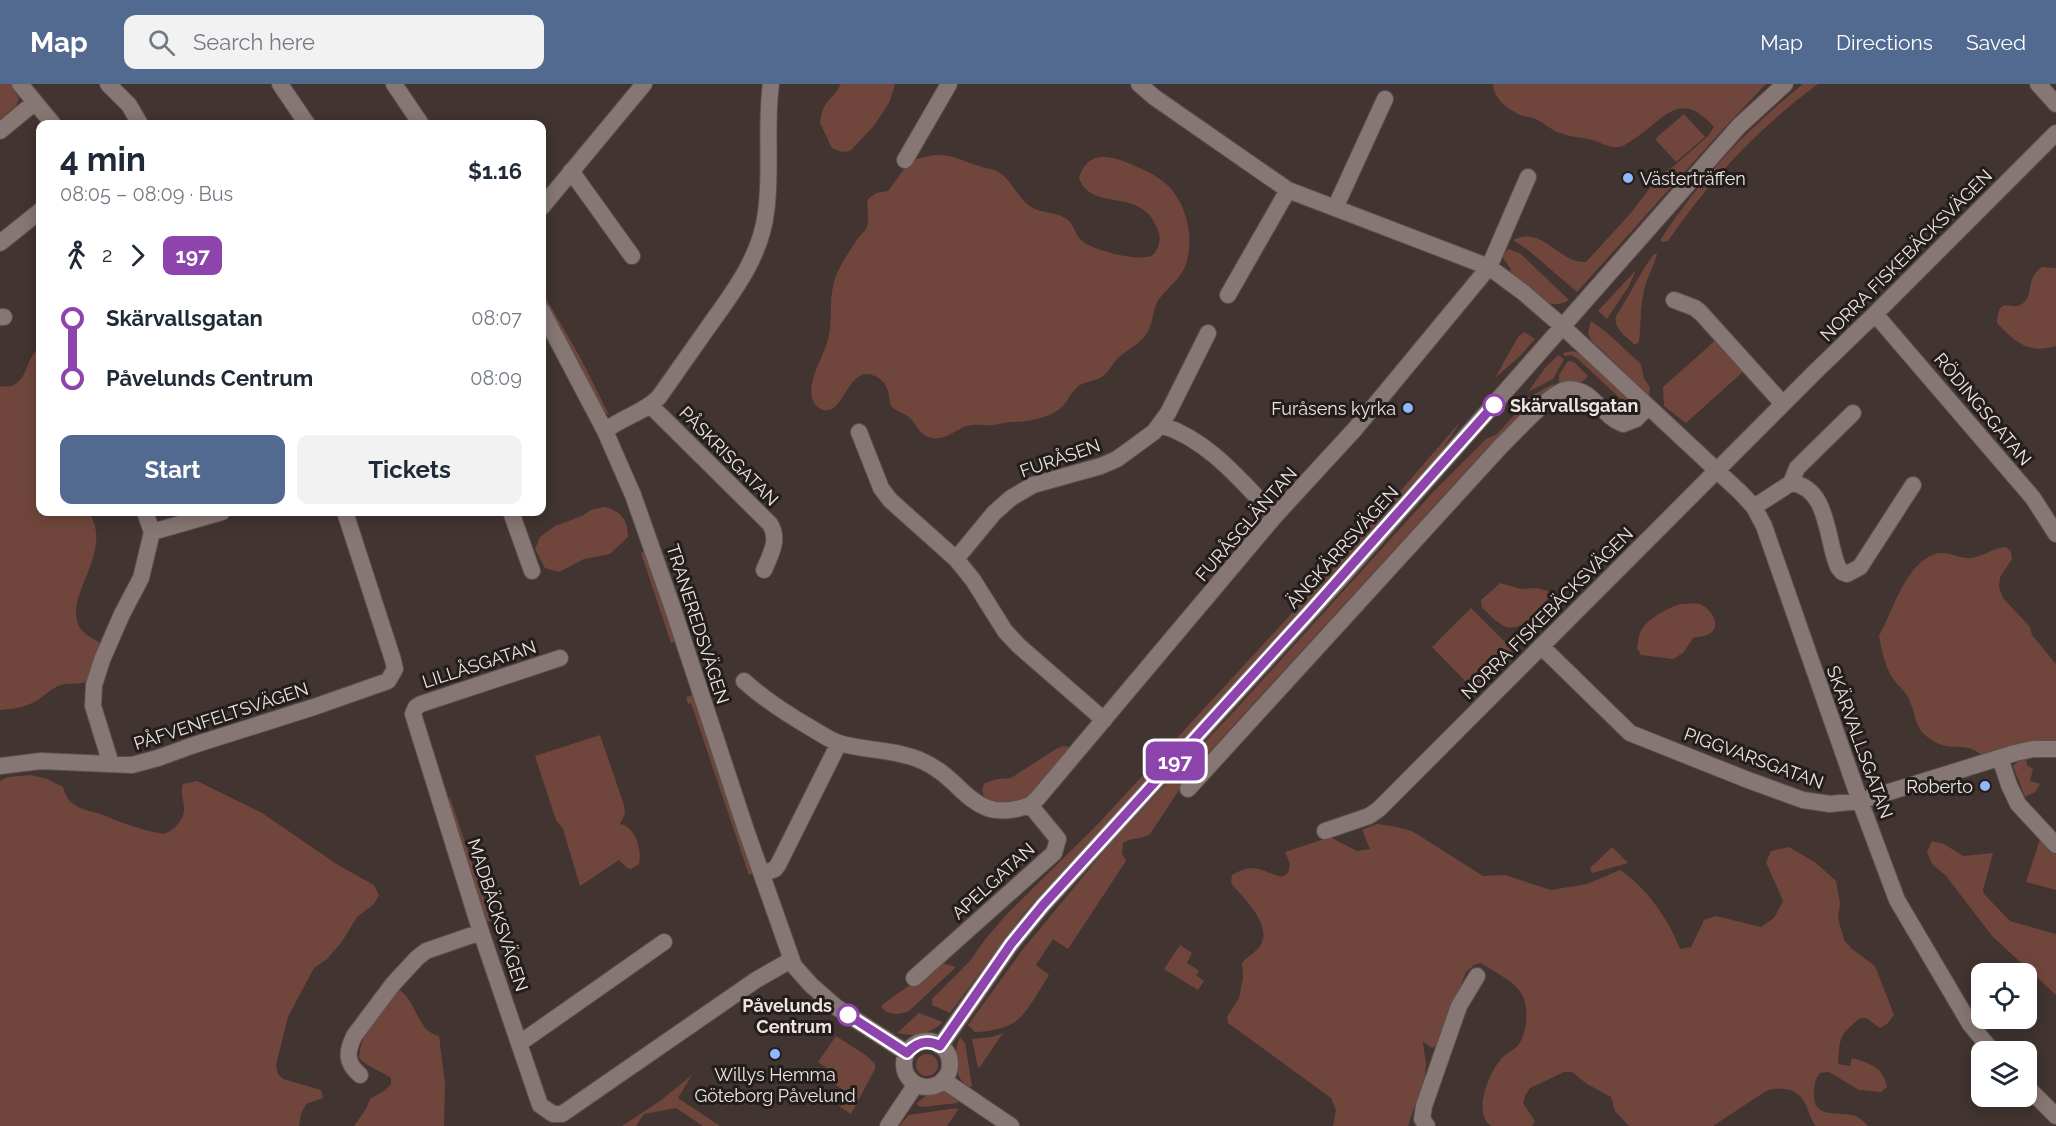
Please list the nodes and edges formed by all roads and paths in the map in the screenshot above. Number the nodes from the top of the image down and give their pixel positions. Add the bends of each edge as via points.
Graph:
1 (20, 84) edge
2 (108, 84) edge
3 (280, 84) edge
4 (394, 84) edge
5 (644, 84) edge
6 (771, 84) edge
7 (949, 84) edge
8 (1139, 84) edge
9 (1785, 84) edge
10 (2038, 84) edge
11 (1385, 99) dead end
12 (34, 103) junction
13 (2056, 104) edge
14 (49, 120) edge
15 (138, 120) edge
16 (304, 120) edge
17 (418, 120) edge
18 (0, 131) edge
19 (2056, 133) edge
20 (905, 160) dead end
21 (571, 171) junction
22 (1528, 177) dead end
23 (1288, 190) junction
24 (546, 202) edge
25 (1335, 208) junction
26 (36, 214) edge
27 (0, 243) edge
28 (632, 256) dead end
29 (1489, 267) junction
30 (1227, 295) dead end
31 (1674, 300) dead end
32 (1875, 314) junction
33 (546, 319) edge
34 (1562, 326) junction
35 (1208, 333) dead end
36 (1783, 404) junction
37 (651, 405) junction
38 (1648, 407) junction
39 (1853, 413) dead end
40 (1161, 425) junction
41 (605, 431) junction
42 (859, 432) dead end
43 (1718, 470) junction
44 (1791, 483) junction
45 (1913, 485) dead end
46 (1754, 507) junction
47 (146, 516) edge
48 (208, 516) edge
49 (346, 516) edge
50 (512, 516) edge
51 (1275, 516) junction
52 (152, 532) junction
53 (2056, 534) edge
54 (956, 559) junction
55 (764, 570) dead end
56 (532, 571) dead end
57 (1541, 646) junction
58 (560, 658) dead end
59 (744, 681) dead end
60 (413, 712) joint
61 (1104, 720) junction
62 (839, 743) junction
63 (2056, 748) edge
64 (2000, 758) junction
65 (111, 764) junction
66 (0, 766) edge
67 (1188, 789) dead end
68 (1860, 801) junction
69 (1030, 805) junction
70 (1325, 831) dead end
71 (2056, 845) edge
72 (762, 874) junction
73 (482, 932) junction
74 (664, 942) dead end
75 (791, 960) junction
76 (1477, 976) dead end
77 (914, 978) dead end
78 (1984, 1041) edge
79 (520, 1042) junction
80 (940, 1046) junction
81 (907, 1053) junction
82 (360, 1075) dead end
83 (943, 1080) junction
84 (916, 1084) junction
85 (2037, 1097) edge
86 (2056, 1116) edge
87 (888, 1126) edge
88 (1011, 1126) edge
89 (1427, 1126) edge

1 - 12 street
2 - 15 street
3 - 16 street
4 - 17 street
5 - 21 street
6 - 37 street via 769,182 758,246 730,296
7 - 20 street
8 - 23 street, SKÄRVALLSGATAN
9 - 34 street, ÄNGKÄRRSVÄGEN via 1739,126
10 - 13 street
11 - 25 street
12 - 14 street
12 - 18 street
19 - 32 street, NORRA FISKEBÄCKSVÄGEN
21 - 24 street
21 - 28 street
22 - 29 street, FURÅSGLÄNTAN
23 - 25 street, SKÄRVALLSGATAN
23 - 30 street
25 - 29 street, SKÄRVALLSGATAN
26 - 27 street
29 - 34 street, SKÄRVALLSGATAN
29 - 51 street, FURÅSGLÄNTAN via 1355,429
31 - 36 street via 1701,313
32 - 36 street, NORRA FISKEBÄCKSVÄGEN
32 - 53 street, RÖDINGSGATAN via 2033,498
33 - 41 street, TRANEREDSVÄGEN
34 - 38 street, SKÄRVALLSGATAN
34 - 80 street, ÄNGKÄRRSVÄGEN via 1340,579 1043,905
35 - 40 street, FURÅSEN
36 - 43 street, NORRA FISKEBÄCKSVÄGEN
37 - 41 street
37 - 55 street, PÅSKRISGATAN via 770,525 774,545
38 - 43 street, SKÄRVALLSGATAN
38 - 67 street via 1636,419 1623,424 1579,391 1566,390 1553,396 1502,445
39 - 44 street via 1797,468
40 - 51 street via 1178,430 1206,448
40 - 54 street, FURÅSEN via 1117,459 1033,485 1011,498
41 - 72 street, TRANEREDSVÄGEN via 649,539
42 - 54 street via 881,488 890,500
43 - 46 street, SKÄRVALLSGATAN
43 - 57 street, NORRA FISKEBÄCKSVÄGEN
44 - 45 street via 1815,494 1834,558 1846,574 1860,567
44 - 46 street
46 - 68 street, SKÄRVALLSGATAN
47 - 52 street
48 - 52 street
49 - 65 street, PÅFVENFELTSVÄGEN via 393,660 391,678 158,758 132,765
50 - 56 street
51 - 61 street, FURÅSGLÄNTAN
52 - 65 street via 141,578 94,685 93,706
54 - 61 street via 1012,638
57 - 68 street, PIGGVARSGATAN via 1630,733 1803,800 1830,804
57 - 70 street, NORRA FISKEBÄCKSVÄGEN via 1379,809
58 - 60 street, LILLÅSGATAN via 421,704
59 - 62 street via 785,713
60 - 73 street, MADBÄCKSVÄGEN
61 - 69 street, FURÅSGLÄNTAN
62 - 69 street via 911,756 946,775 969,798 988,809 1010,810
62 - 72 street via 778,865
63 - 64 street, PIGGVARSGATAN via 2033,749
64 - 68 street, PIGGVARSGATAN
64 - 71 street via 2018,804
65 - 66 street, PÅFVENFELTSVÄGEN via 41,761
68 - 78 street, SKÄRVALLSGATAN via 1900,906
69 - 77 street, APELGATAN via 1058,839 1054,853
72 - 75 street, TRANEREDSVÄGEN
73 - 79 street, MADBÄCKSVÄGEN
73 - 82 street via 426,951 402,974 348,1048 348,1060
74 - 79 street
75 - 79 street, MADBÄCKSVÄGEN via 562,1114 553,1114 540,1105
75 - 81 street, TRANEREDSVÄGEN via 811,986 836,1007
76 - 89 street via 1459,1006 1424,1106 1422,1119
80 - 81 street via 919,1043
80 - 83 street via 949,1062
81 - 84 street via 904,1066
83 - 84 street via 927,1087
83 - 88 street
84 - 87 street
85 - 86 street

